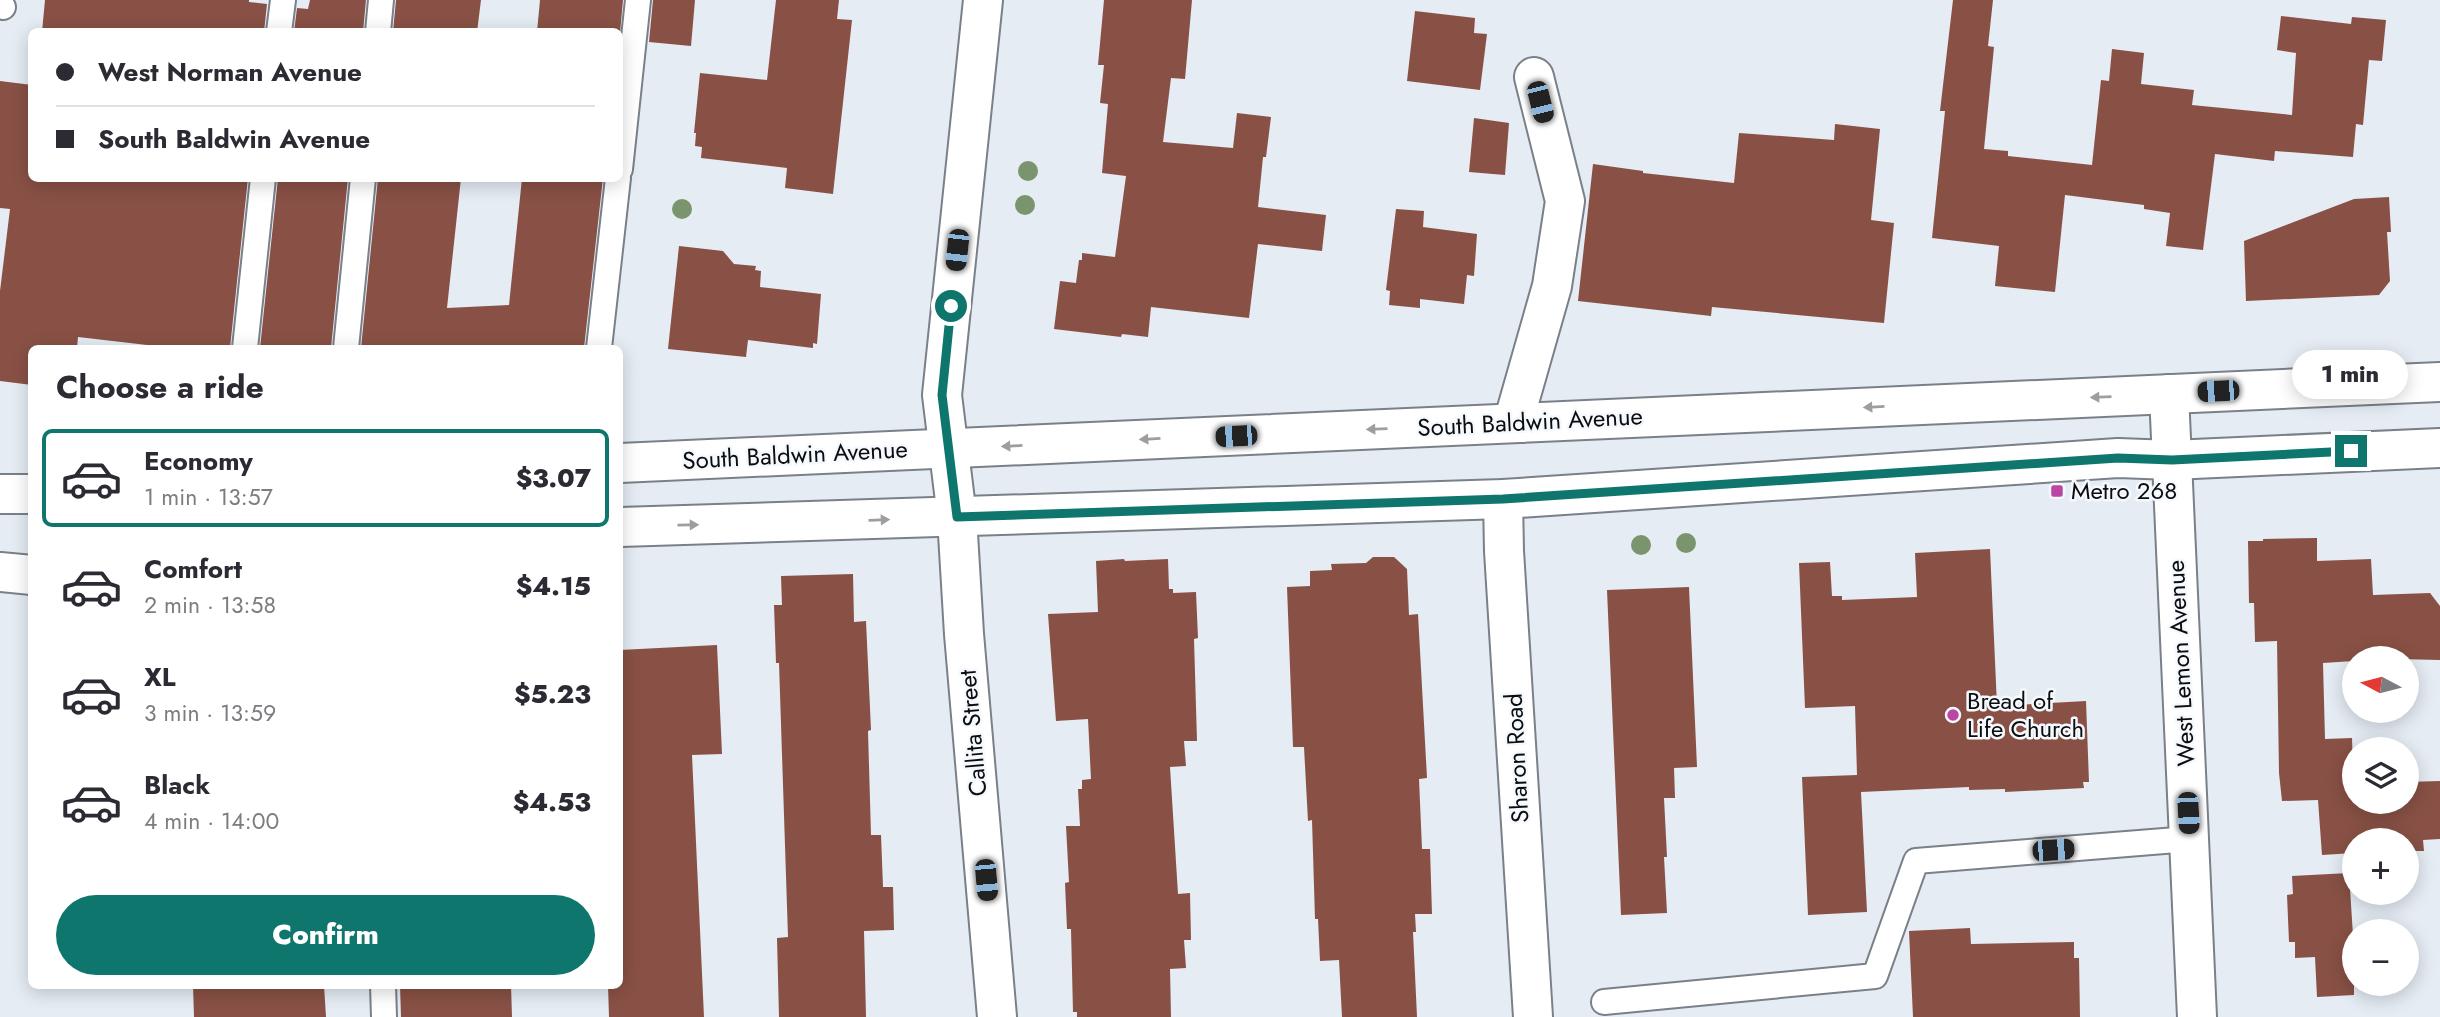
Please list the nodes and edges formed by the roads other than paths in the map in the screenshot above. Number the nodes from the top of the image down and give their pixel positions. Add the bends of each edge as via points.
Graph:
1 (283, 0) edge
2 (381, 0) edge
3 (638, 0) edge
4 (983, 0) edge
5 (280, 28) edge
6 (378, 28) edge
7 (1534, 77) dead end
8 (623, 141) edge
9 (263, 182) edge
10 (363, 182) edge
11 (618, 182) edge
12 (245, 345) edge
13 (346, 345) edge
14 (599, 345) edge
15 (2440, 382) edge
16 (2169, 394) junction
17 (1513, 423) junction
18 (2440, 448) edge
19 (948, 449) junction
20 (2172, 460) junction
21 (623, 463) edge
22 (0, 494) edge
23 (28, 494) edge
24 (1503, 499) junction
25 (957, 517) junction
26 (623, 527) edge
27 (0, 572) edge
28 (28, 575) edge
29 (2189, 839) junction
30 (383, 989) edge
31 (1604, 1002) dead end
32 (384, 1017) edge
33 (997, 1017) edge
34 (1532, 1017) edge
35 (2197, 1017) edge

1 - 5 lane
2 - 6 lane
3 - 8 lane
4 - 19 main road, Callita Street via 942,389
7 - 17 main road via 1565,201 1552,286
9 - 12 lane
10 - 13 lane
11 - 14 lane
15 - 16 main road, South Baldwin Avenue
16 -> 17 main road, South Baldwin Avenue
16 - 20 main road, West Lemon Avenue
17 -> 19 main road, South Baldwin Avenue
18 - 20 main road
19 - 21 main road, South Baldwin Avenue
19 - 25 main road, Callita Street
20 - 24 main road via 2118,458
20 - 29 main road, West Lemon Avenue
22 - 23 main road
24 - 25 main road
24 - 34 main road, Sharon Road
26 -> 25 main road
25 - 33 main road, Callita Street
27 - 28 main road
29 - 31 lane via 1916,860 1875,976
29 - 35 main road, West Lemon Avenue
30 - 32 lane

